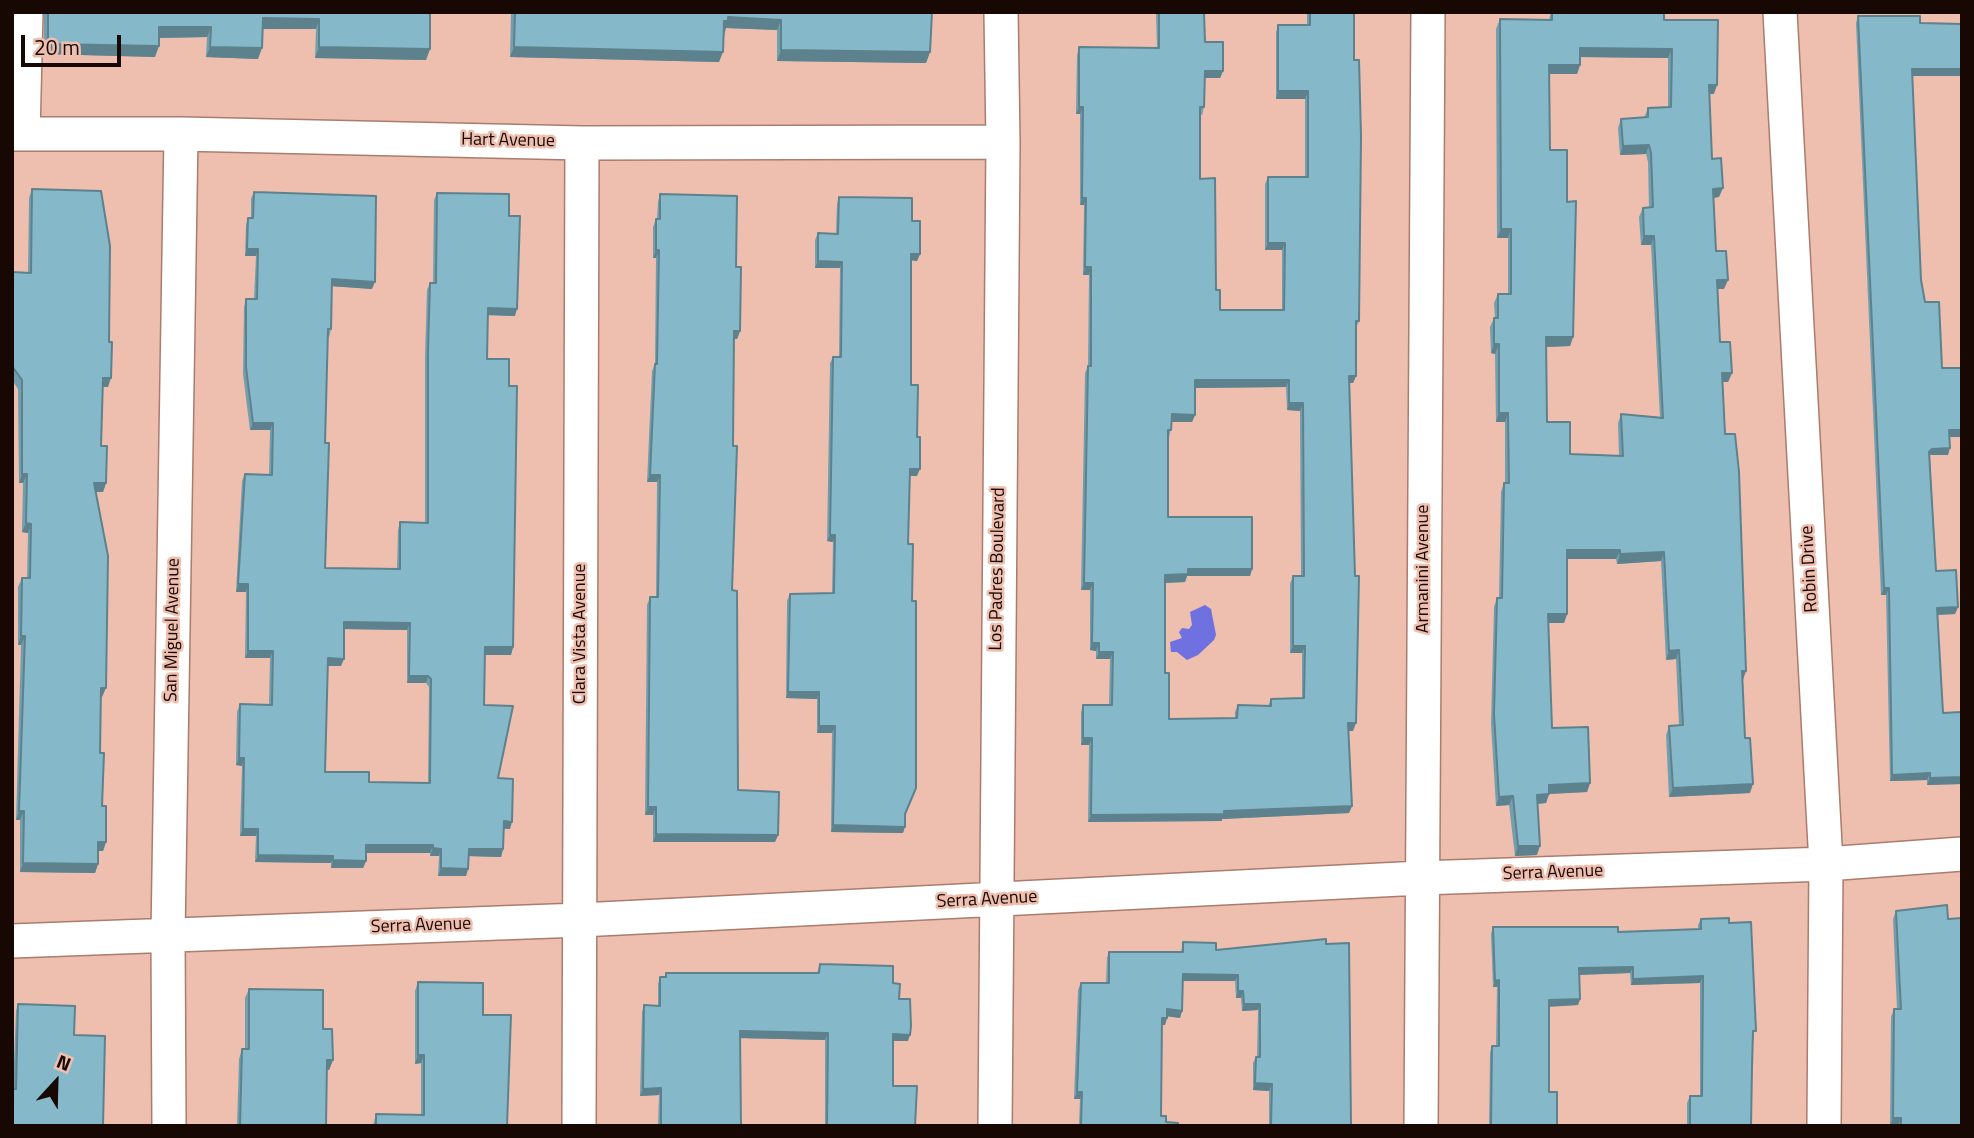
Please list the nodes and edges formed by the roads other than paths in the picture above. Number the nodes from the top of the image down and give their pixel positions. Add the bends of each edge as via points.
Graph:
1 (26, 12) edge
2 (1001, 12) edge
3 (1428, 12) edge
4 (1780, 12) edge
5 (18, 134) edge
6 (181, 134) junction
7 (1003, 142) junction
8 (582, 143) junction
9 (1962, 855) edge
10 (1826, 864) junction
11 (1421, 878) junction
12 (995, 900) junction
13 (580, 920) junction
14 (168, 935) junction
15 (12, 941) edge
16 (169, 1126) edge
17 (579, 1126) edge
18 (995, 1126) edge
19 (1421, 1126) edge
20 (1824, 1126) edge

1 - 5 street
2 - 7 street, Los Padres Boulevard
3 - 11 street, Armanini Avenue
4 - 10 street, Robin Drive
5 - 6 street, Hart Avenue
6 - 8 street, Hart Avenue
6 - 14 street, San Miguel Avenue
7 - 8 street, Hart Avenue
7 - 12 street, Los Padres Boulevard
8 - 13 street, Clara Vista Avenue
9 - 10 street, Serra Avenue
10 - 11 street, Serra Avenue
10 - 20 street, Robin Drive
11 - 12 street, Serra Avenue
11 - 19 street, Armanini Avenue
12 - 13 street, Serra Avenue
12 - 18 street, Los Padres Boulevard
13 - 14 street, Serra Avenue
13 - 17 street, Clara Vista Avenue
14 - 15 street, Serra Avenue
14 - 16 street, San Miguel Avenue

